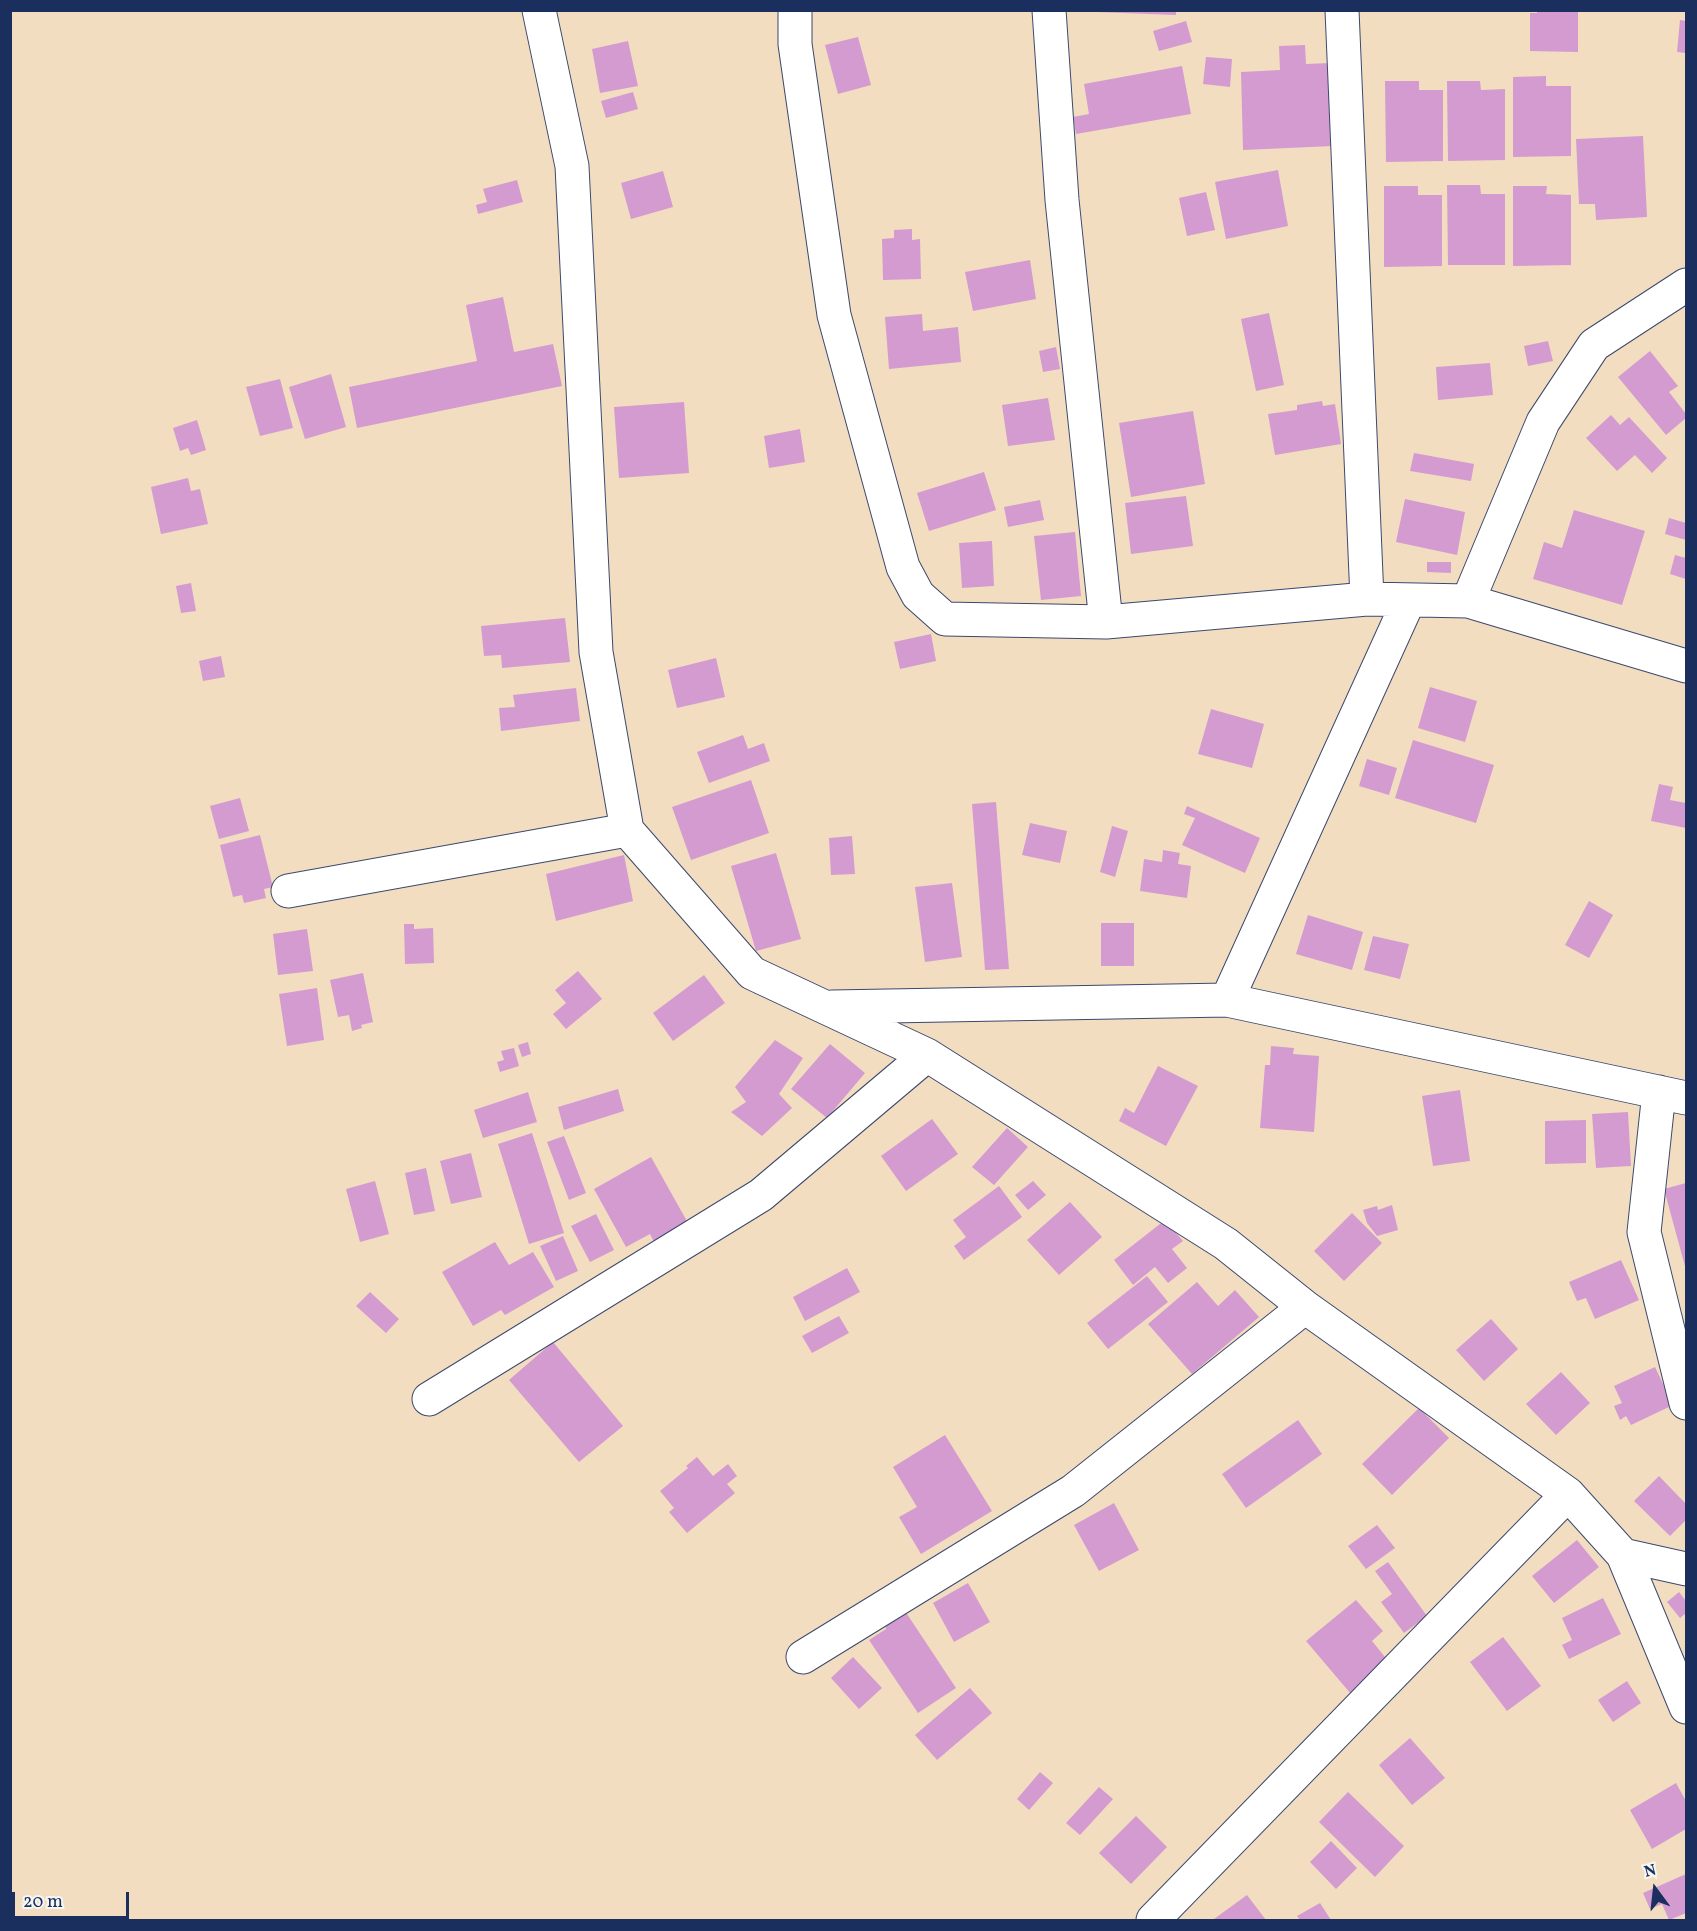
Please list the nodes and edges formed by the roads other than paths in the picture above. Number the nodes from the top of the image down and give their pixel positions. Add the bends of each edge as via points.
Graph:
1 (539, 10) edge
2 (795, 10) edge
3 (1049, 10) edge
4 (1342, 10) edge
5 (1686, 285) edge
6 (1367, 599) junction
7 (1409, 600) junction
8 (1468, 601) junction
9 (1106, 622) junction
10 (1686, 666) edge
11 (627, 830) junction
12 (288, 891) dead end
13 (1227, 1000) junction
14 (825, 1007) junction
15 (927, 1055) junction
16 (1673, 1095) edge
17 (1305, 1307) junction
18 (429, 1399) dead end
19 (1686, 1403) edge
20 (1568, 1494) junction
21 (1623, 1555) junction
22 (1686, 1569) edge
23 (803, 1657) dead end
24 (1686, 1707) edge
25 (1153, 1920) edge

1 - 11 street via 572,166 596,652
2 - 9 street via 795,44 834,315 903,567 918,595 945,619
3 - 9 street via 1062,200
4 - 6 street
5 - 8 street via 1594,345 1543,422
6 - 7 street
6 - 9 street
7 - 8 street
7 - 13 street
8 - 10 street
11 - 12 street
11 - 14 street via 752,973
13 - 14 street
13 - 16 street
14 - 15 street
15 - 17 street via 1227,1244
15 - 18 street via 760,1195
16 - 19 street via 1644,1232
17 - 20 street
17 - 23 street via 1073,1491
20 - 21 street
20 - 25 street
21 - 22 street
21 - 24 street

